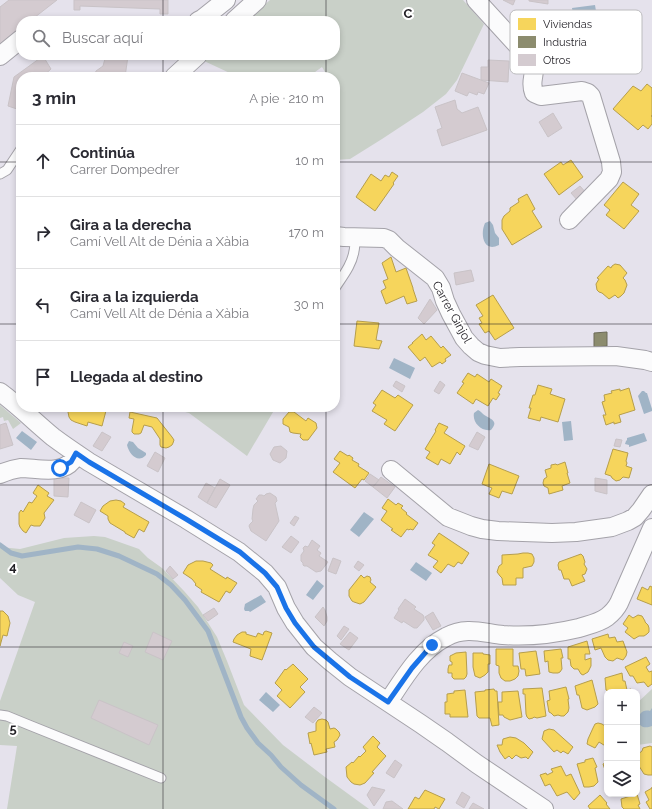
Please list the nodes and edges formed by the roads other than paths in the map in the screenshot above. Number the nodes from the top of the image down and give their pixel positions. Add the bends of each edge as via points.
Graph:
1 (226, 0) edge
2 (257, 0) edge
3 (476, 0) edge
4 (206, 16) edge
5 (239, 16) edge
6 (510, 38) edge
7 (16, 43) edge
8 (0, 56) edge
9 (193, 60) edge
10 (179, 72) edge
11 (533, 74) edge
12 (16, 156) edge
13 (0, 174) edge
14 (569, 220) dead end
15 (340, 236) edge
16 (355, 238) junction
17 (340, 280) edge
18 (652, 362) edge
19 (0, 392) edge
20 (16, 405) edge
21 (24, 412) edge
22 (76, 453) junction
23 (391, 470) dead end
24 (0, 474) edge
25 (652, 494) edge
26 (652, 528) edge
27 (388, 702) junction
28 (0, 715) edge
29 (160, 778) dead end
30 (544, 809) edge

1 - 4 street
2 - 5 street
3 - 6 street
7 - 8 street
9 - 10 street
11 - 14 street via 532,88 534,93 540,96 582,91 591,96 611,162 612,172 608,179
12 - 13 lane via 7,170
15 - 16 street, Carrer Ginjol
16 - 17 lane via 352,259
16 - 18 street, Carrer Ginjol via 389,240 435,278 464,338 478,352 485,355 500,358 616,356
19 - 20 street
21 - 22 street
22 - 24 street via 71,462 60,468 17,469
22 - 27 street via 240,552 277,587 295,623 314,647 350,677
23 - 25 street via 448,516 471,526 498,531 552,533 612,527 635,517
26 - 27 street via 619,603 608,616 586,626 552,634 503,635 473,630 447,636 432,645
27 - 30 street
28 - 29 lane via 29,724

